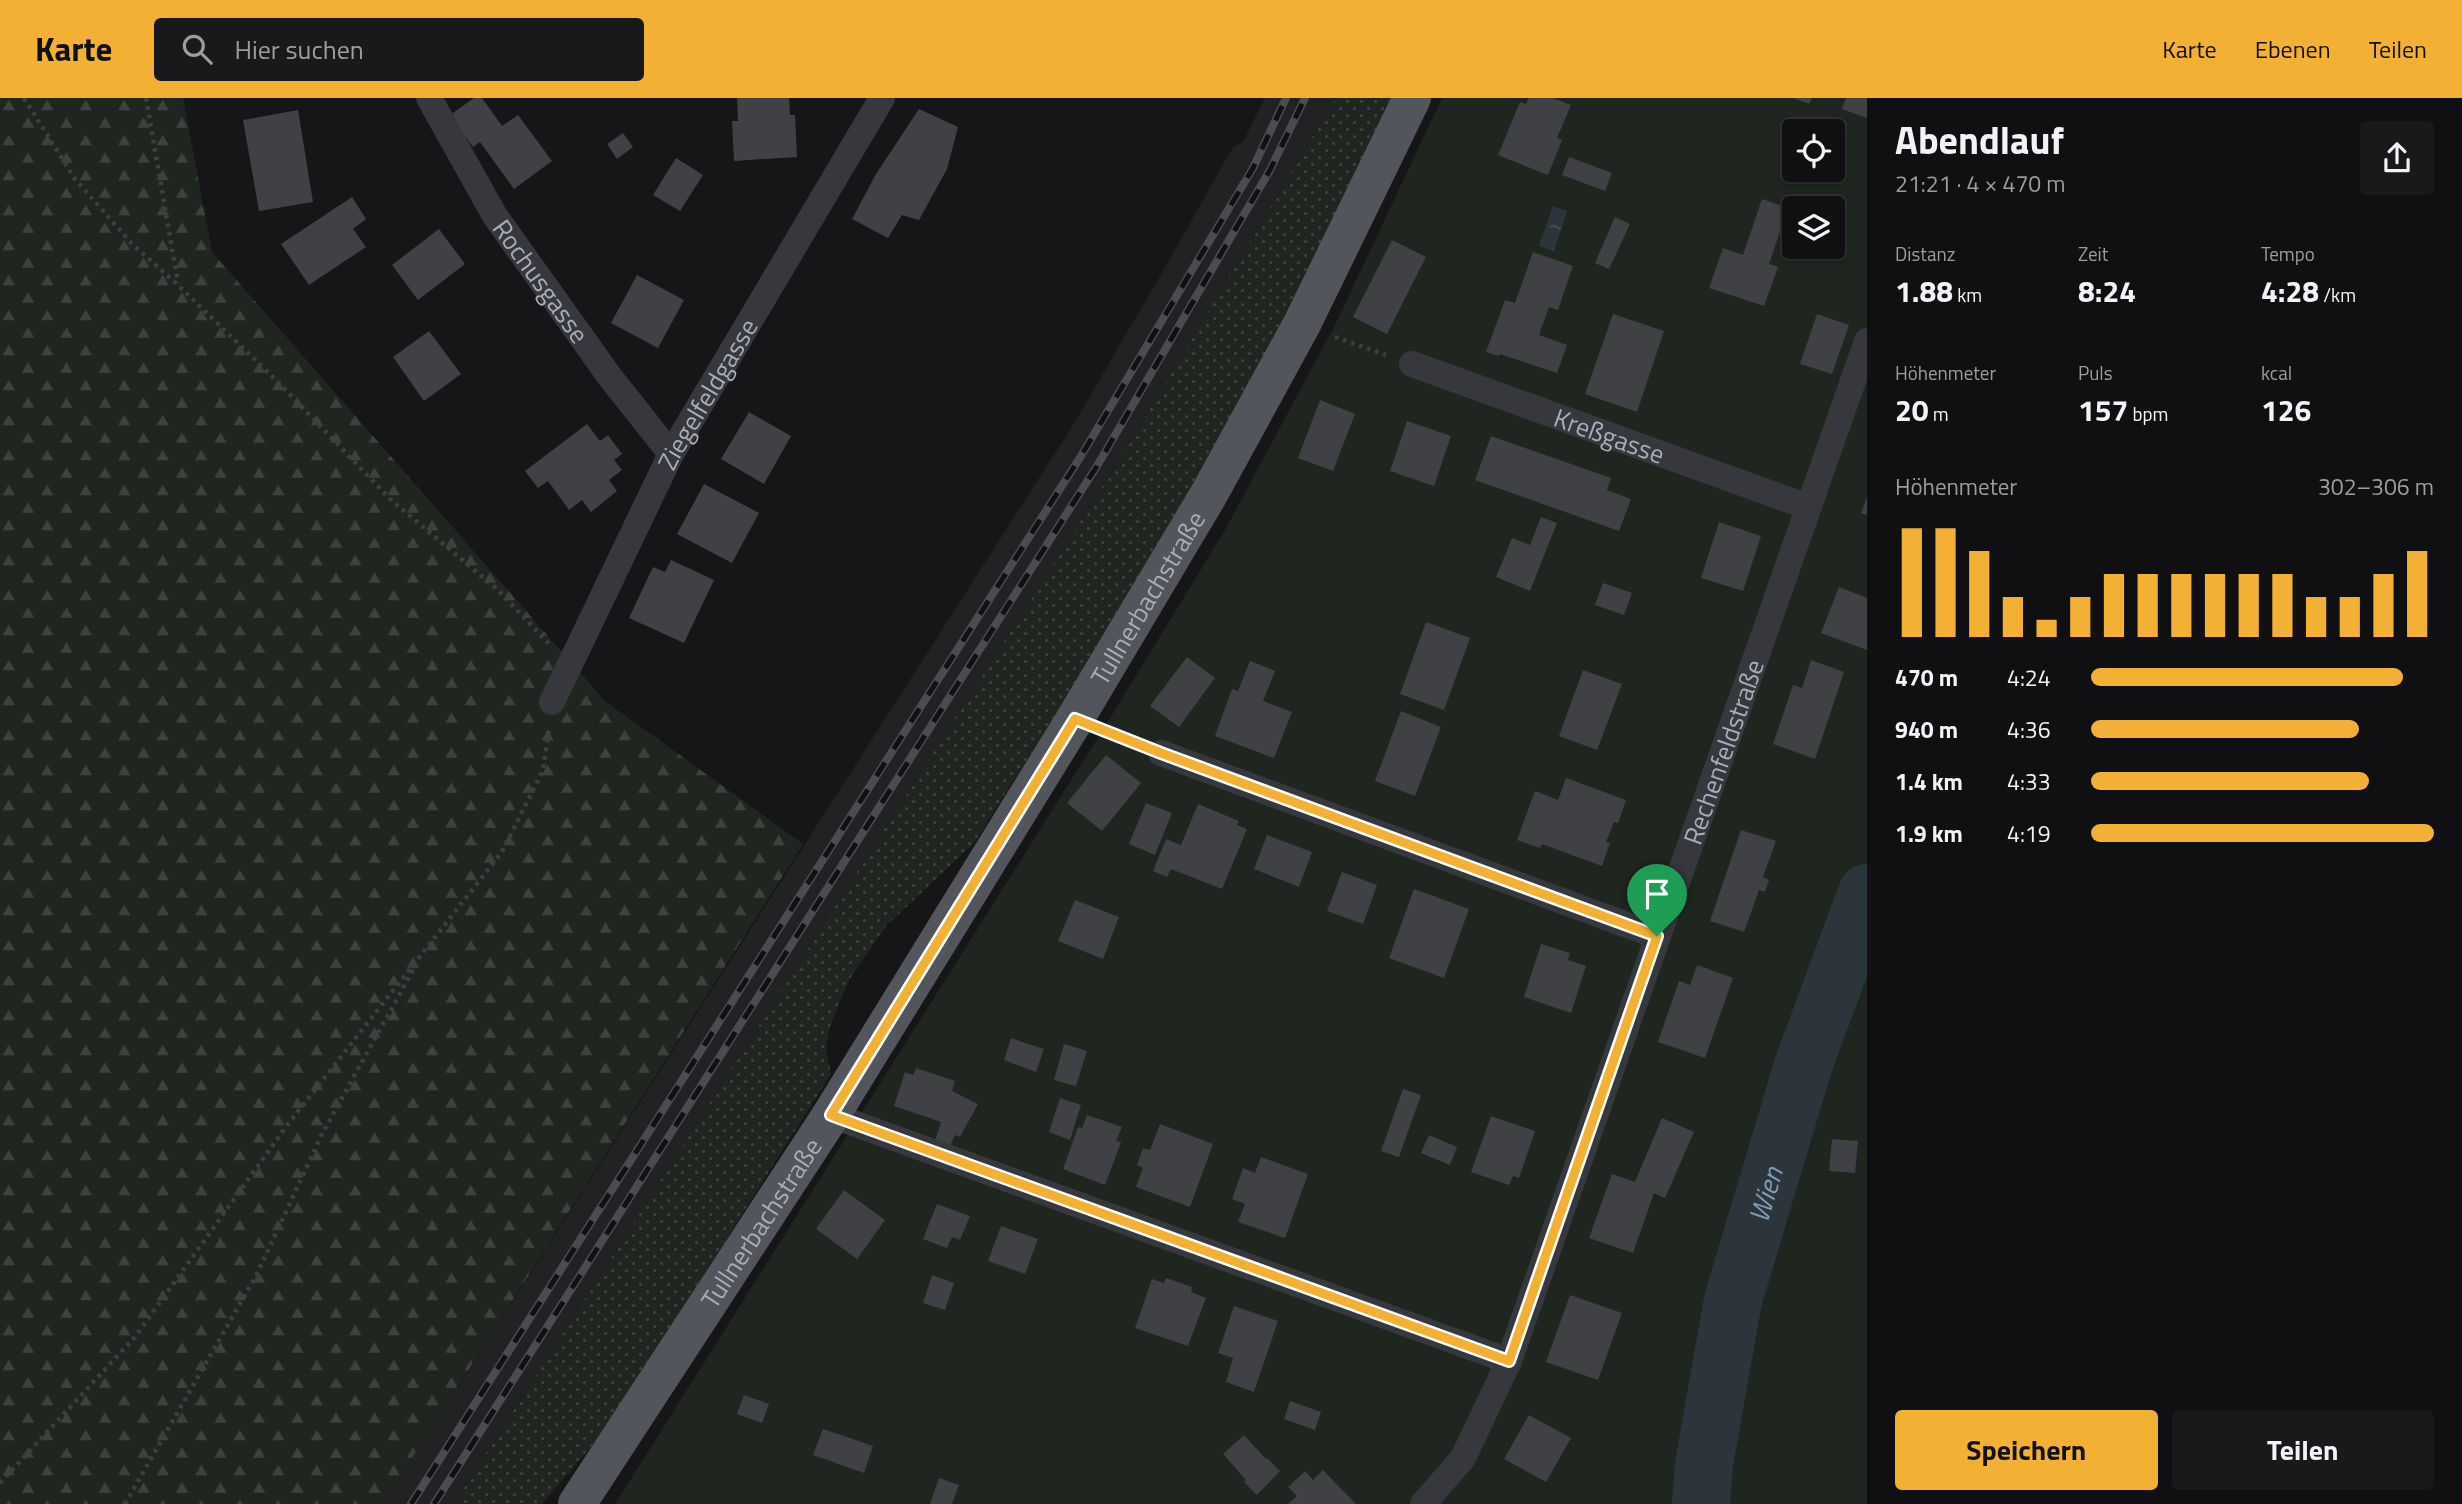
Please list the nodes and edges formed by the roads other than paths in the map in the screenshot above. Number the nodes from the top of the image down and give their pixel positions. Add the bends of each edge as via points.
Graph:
1 (429, 98) edge
2 (1412, 98) edge
3 (876, 103) edge
4 (1867, 341) edge
5 (1412, 364) road end
6 (671, 454) junction
7 (1808, 507) junction
8 (552, 702) road end
9 (1161, 753) road end
10 (1657, 936) junction
11 (831, 1115) junction
12 (1509, 1361) junction
13 (577, 1504) edge
14 (1423, 1504) edge

1 - 6 street, Rochusgasse via 495,216
2 - 11 main road, Tullnerbachstraße via 1302,324 1209,494
3 - 6 street, Ziegelfeldgasse
4 - 7 street, Rechenfeldstraße
5 - 7 street, Kreßgasse
6 - 8 street, Ziegelfeldgasse
7 - 10 street, Rechenfeldstraße
9 - 10 street
10 - 12 street, Rechenfeldstraße
11 - 12 street
11 - 13 main road, Tullnerbachstraße
12 - 14 street, Rechenfeldstraße via 1463,1458

